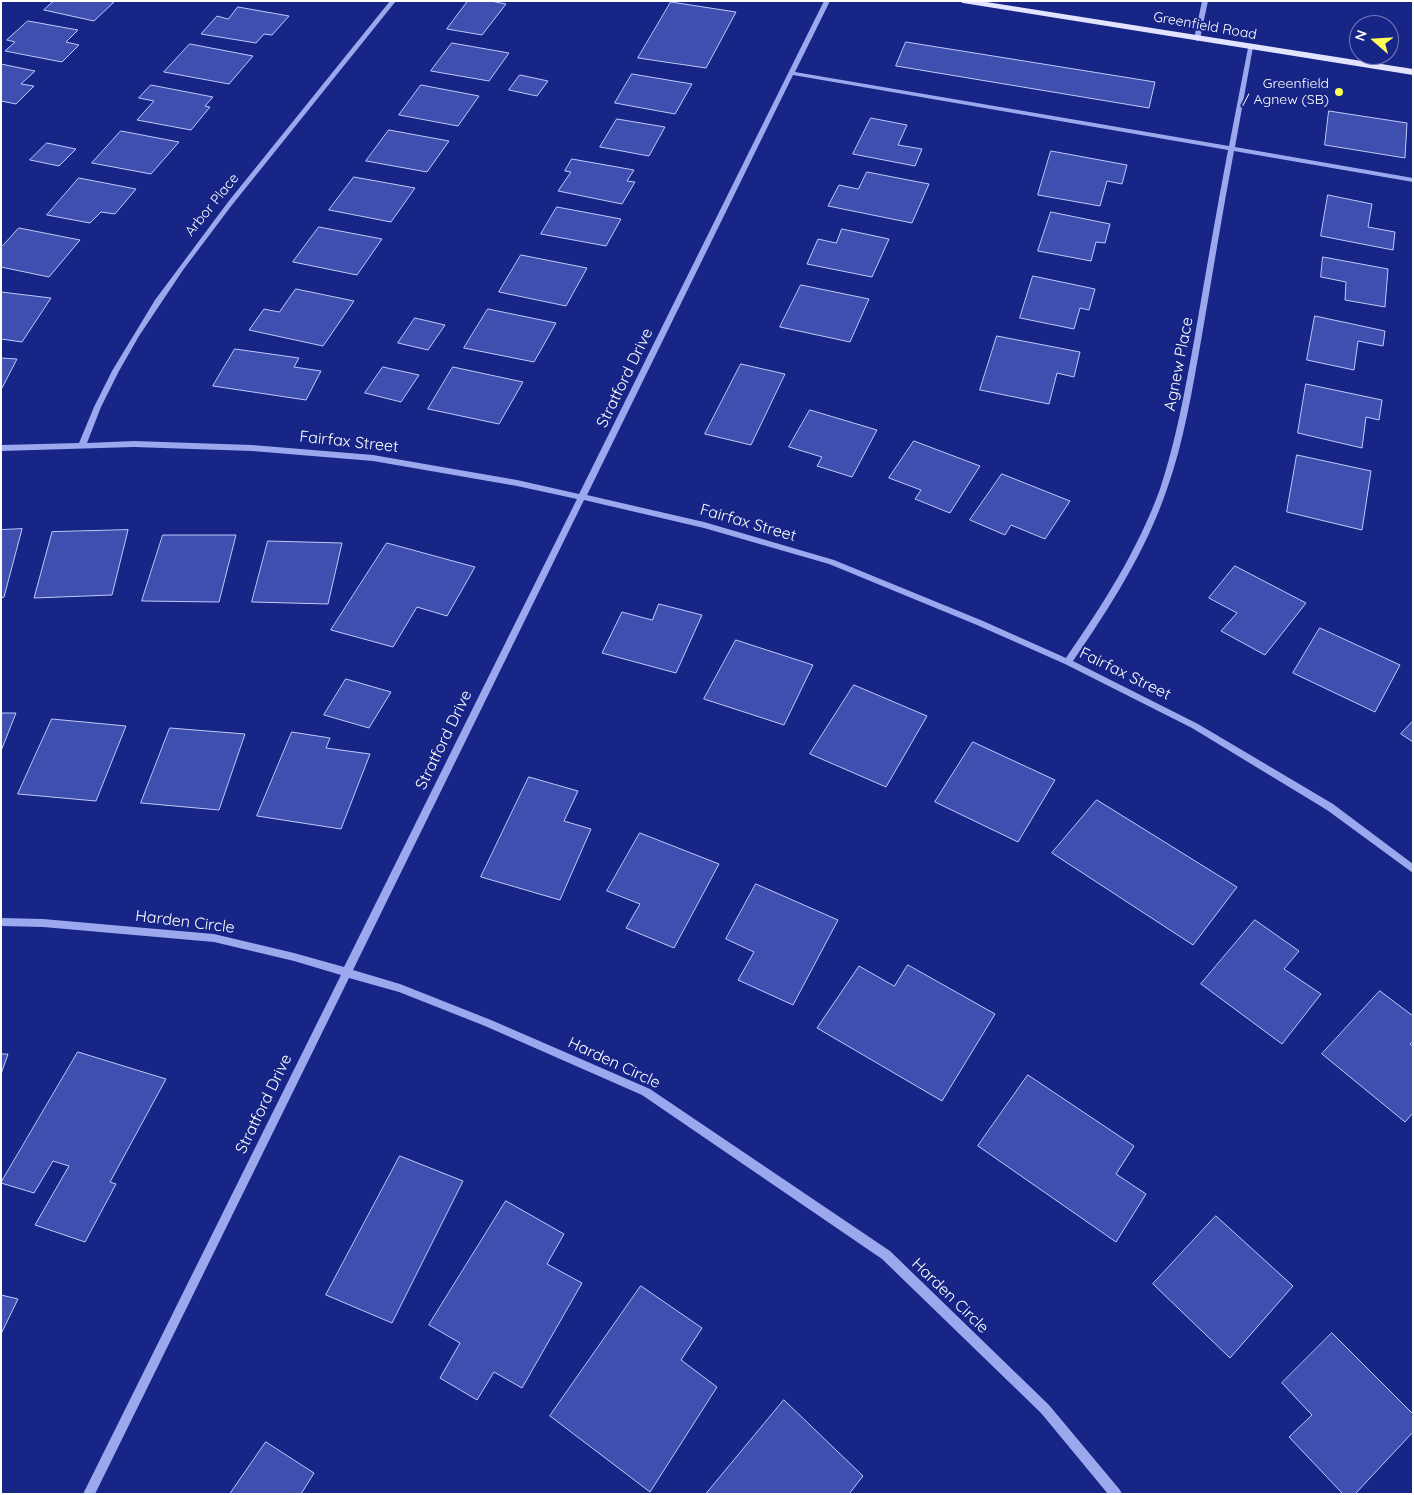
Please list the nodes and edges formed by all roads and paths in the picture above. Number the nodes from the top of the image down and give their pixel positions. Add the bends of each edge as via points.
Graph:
1 (393, 1) edge
2 (827, 1) edge
3 (963, 1) edge
4 (1205, 1) edge
5 (1197, 39) junction
6 (1251, 48) junction
7 (1413, 72) edge
8 (792, 73) junction
9 (1232, 148) junction
10 (1413, 180) edge
11 (82, 445) junction
12 (1, 448) edge
13 (582, 497) junction
14 (1068, 662) junction
15 (1413, 869) edge
16 (1, 922) edge
17 (346, 972) junction
18 (89, 1494) edge
19 (1116, 1494) edge

1 - 11 street, Arbor Place via 193,249 157,300 112,374
2 - 8 street, Stratford Drive
3 - 5 main road, Greenfield Road
4 - 5 street
5 - 6 main road, Greenfield Road
6 - 7 main road, Greenfield Road
6 - 9 street, Agnew Place
8 - 9 street
8 - 13 street, Stratford Drive
9 - 10 street
9 - 14 street, Agnew Place via 1187,397 1172,461 1156,510 1138,550
11 - 12 street, Fairfax Street
11 - 13 street, Fairfax Street via 252,448 373,458 517,482
13 - 14 street, Fairfax Street via 704,525 830,562
13 - 17 street, Stratford Drive
14 - 15 street, Fairfax Street via 1195,726 1330,807
16 - 17 street, Harden Circle via 214,938
17 - 18 street, Stratford Drive
17 - 19 street, Harden Circle via 400,988 488,1023 646,1092 886,1255 1046,1409

